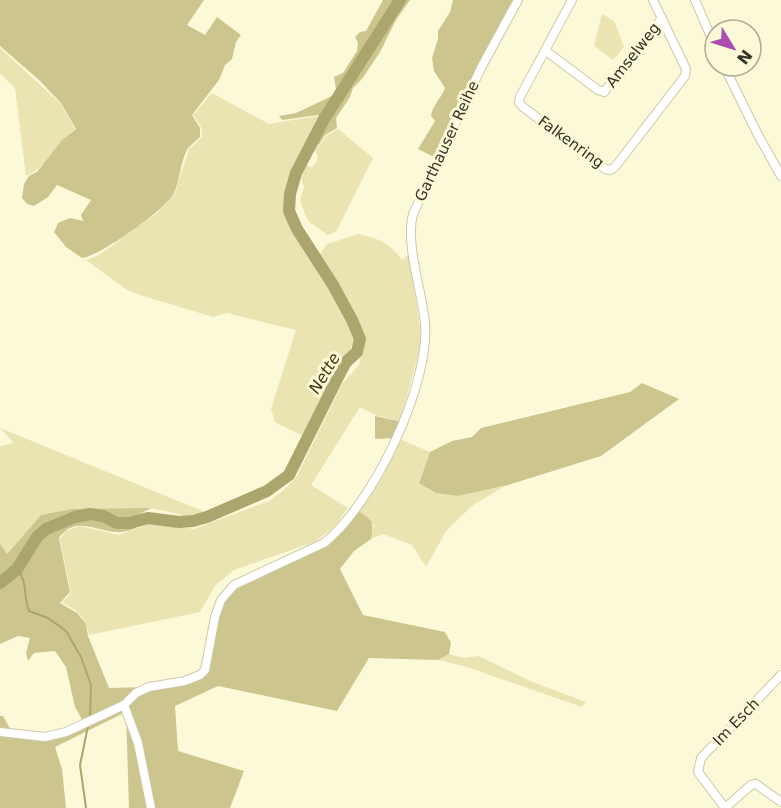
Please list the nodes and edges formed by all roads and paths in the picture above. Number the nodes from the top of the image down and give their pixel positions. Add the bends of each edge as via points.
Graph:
1 (518, 0) edge
2 (572, 0) edge
3 (653, 0) edge
4 (695, 0) edge
5 (662, 18) junction
6 (703, 18) edge
7 (546, 51) junction
8 (730, 78) edge
9 (781, 176) edge
10 (781, 675) edge
11 (124, 705) junction
12 (0, 732) edge
13 (781, 802) edge
14 (151, 808) edge
15 (725, 808) edge

1 - 11 street, Garthauser Reihe via 481,68 413,214 411,234 425,333 420,369 391,450 333,536 313,549 243,579 227,592 215,617 205,670 200,675 149,687
2 - 7 street, Falkenring
3 - 5 street, Falkenring
4 - 6 street
5 - 7 street, Amselweg via 604,92
5 - 7 street, Falkenring via 686,69 685,76 610,170 519,103
8 - 9 street
10 - 15 street, Im Esch via 701,758 698,772
11 - 12 street, Garthauser Reihe via 52,736
11 - 14 street via 138,743
13 - 15 street via 756,783

